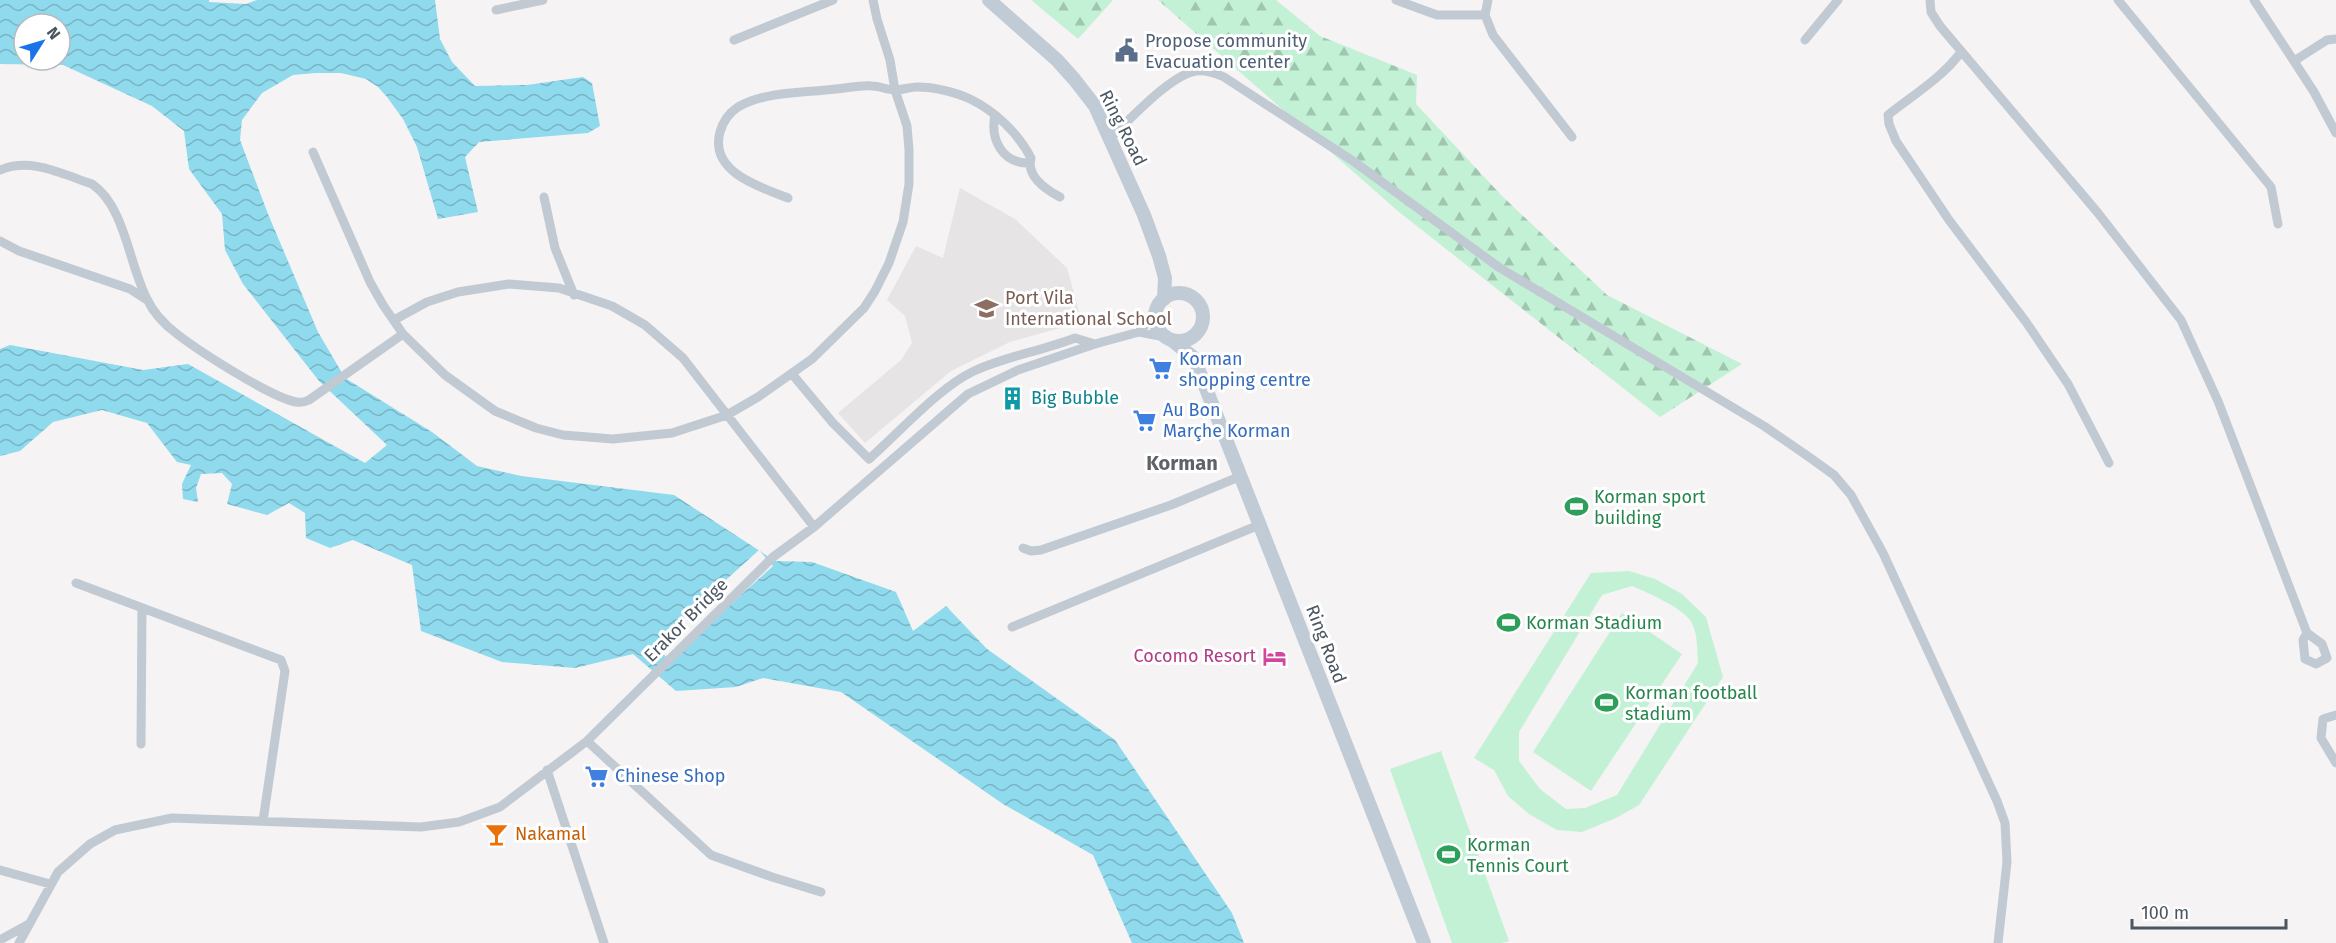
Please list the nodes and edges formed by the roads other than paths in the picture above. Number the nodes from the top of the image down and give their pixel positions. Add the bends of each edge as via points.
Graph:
1 (543, 0) edge
2 (833, 0) edge
3 (873, 0) edge
4 (988, 0) edge
5 (1396, 0) edge
6 (1488, 0) edge
7 (1838, 0) edge
8 (1930, 0) edge
9 (2118, 0) edge
10 (2254, 0) edge
11 (496, 10) dead end
12 (1485, 15) junction
13 (2336, 39) edge
14 (734, 40) dead end
15 (1804, 40) dead end
16 (1961, 52) junction
17 (2294, 61) junction
18 (895, 90) junction
19 (995, 115) junction
20 (2336, 133) edge
21 (1110, 138) junction
22 (1572, 138) dead end
23 (313, 152) dead end
24 (1030, 163) junction
25 (0, 170) edge
26 (544, 197) dead end
27 (1060, 197) dead end
28 (788, 198) dead end
29 (2278, 224) dead end
30 (0, 241) edge
31 (1164, 271) junction
32 (1185, 294) junction
33 (574, 295) junction
34 (1164, 299) junction
35 (147, 300) junction
36 (1155, 315) junction
37 (394, 320) junction
38 (1139, 332) junction
39 (1199, 332) junction
40 (403, 334) junction
41 (1169, 339) junction
42 (1095, 344) junction
43 (1194, 358) junction
44 (995, 364) junction
45 (792, 374) junction
46 (1001, 378) junction
47 (956, 381) junction
48 (965, 396) junction
49 (932, 402) junction
50 (728, 415) junction
51 (944, 415) junction
52 (909, 424) junction
53 (924, 432) junction
54 (878, 452) junction
55 (2109, 463) dead end
56 (887, 464) junction
57 (1241, 476) junction
58 (1259, 525) junction
59 (814, 527) junction
60 (1023, 548) dead end
61 (76, 583) dead end
62 (142, 609) junction
63 (1012, 627) dead end
64 (2307, 633) dead end
65 (2336, 715) edge
66 (587, 741) junction
67 (141, 744) dead end
68 (2336, 763) edge
69 (547, 770) junction
70 (263, 821) junction
71 (0, 870) edge
72 (50, 884) junction
73 (821, 892) dead end
74 (29, 924) junction
75 (0, 940) edge
76 (19, 943) edge
77 (604, 943) edge
78 (1424, 943) edge
79 (1998, 943) edge

1 - 11 street
2 - 14 street
3 - 18 street
4 - 21 main road, Ring Road via 1074,79 1095,106
5 - 12 street via 1437,15
6 - 12 street
7 - 15 street
8 - 16 street via 1931,12
9 - 29 street via 2271,187
10 - 17 street
12 - 22 street via 1493,35
13 - 17 street via 2327,40
16 - 55 street via 1888,115 1889,124 1896,141 1949,220 2068,384
16 - 64 street via 2098,213 2181,320 2214,392
17 - 20 street
18 - 19 street via 916,87 959,94
18 - 28 street via 871,85 777,96 746,104 728,116 719,143 726,163 745,180
18 - 45 street via 907,126 910,166 897,242 864,308
19 - 24 street via 1023,143
19 - 24 street via 993,137 999,149 1014,162
21 - 31 main road, Ring Road
21 - 79 street via 1177,78 1194,71 1224,76 1353,161 1500,268 1764,426 1834,475 1863,515 1883,553 2005,823 2007,862
23 - 37 street via 369,282
24 - 27 street via 1046,190
25 - 35 street via 17,164 38,166 100,189 120,225
26 - 33 street via 555,248
30 - 35 street via 130,289
31 - 32 main road, Ring Road
31 - 34 main road, Ring Road
32 - 34 main road
32 - 39 main road via 1196,300 1203,311
33 - 37 street via 544,286 491,285 441,297
33 - 50 street via 612,306 659,336 683,358
34 - 36 main road
35 - 40 street via 177,334 234,371 284,398 302,403
36 - 38 street
36 - 41 main road via 1159,331
37 - 40 street
38 - 41 street
38 - 42 street, Erakor Bridge
39 - 41 main road via 1187,341
39 - 43 main road
40 - 50 street via 444,375 481,402 515,420 563,435 613,439 672,433
41 - 43 main road, Ring Road
42 - 44 street via 1075,338
42 - 46 street, Erakor Bridge
43 - 57 main road, Ring Road
44 - 46 street
44 - 47 street
45 - 50 street
45 - 54 street via 869,459
46 - 48 street, Erakor Bridge
47 - 48 street
47 - 49 street
48 - 51 street, Erakor Bridge
49 - 51 street
49 - 52 street
50 - 59 street
51 - 53 street, Erakor Bridge
52 - 53 street
52 - 54 street
53 - 56 street, Erakor Bridge
54 - 56 street
56 - 59 street, Erakor Bridge
57 - 58 main road, Ring Road
57 - 60 street via 1041,550
58 - 63 street
58 - 78 main road, Ring Road
59 - 66 street, Erakor Bridge via 773,557
61 - 62 street
62 - 67 street
62 - 70 street via 283,662 285,671
65 - 68 street via 2323,718 2321,738
66 - 69 street, Erakor Bridge
66 - 73 street via 711,855
69 - 70 street, Erakor Bridge via 500,807 450,824 421,827
69 - 77 street
70 - 72 street, Erakor Bridge via 172,818 116,830 90,843
71 - 72 street
72 - 74 street, Erakor Bridge
74 - 75 street
74 - 76 street, Erakor Bridge

